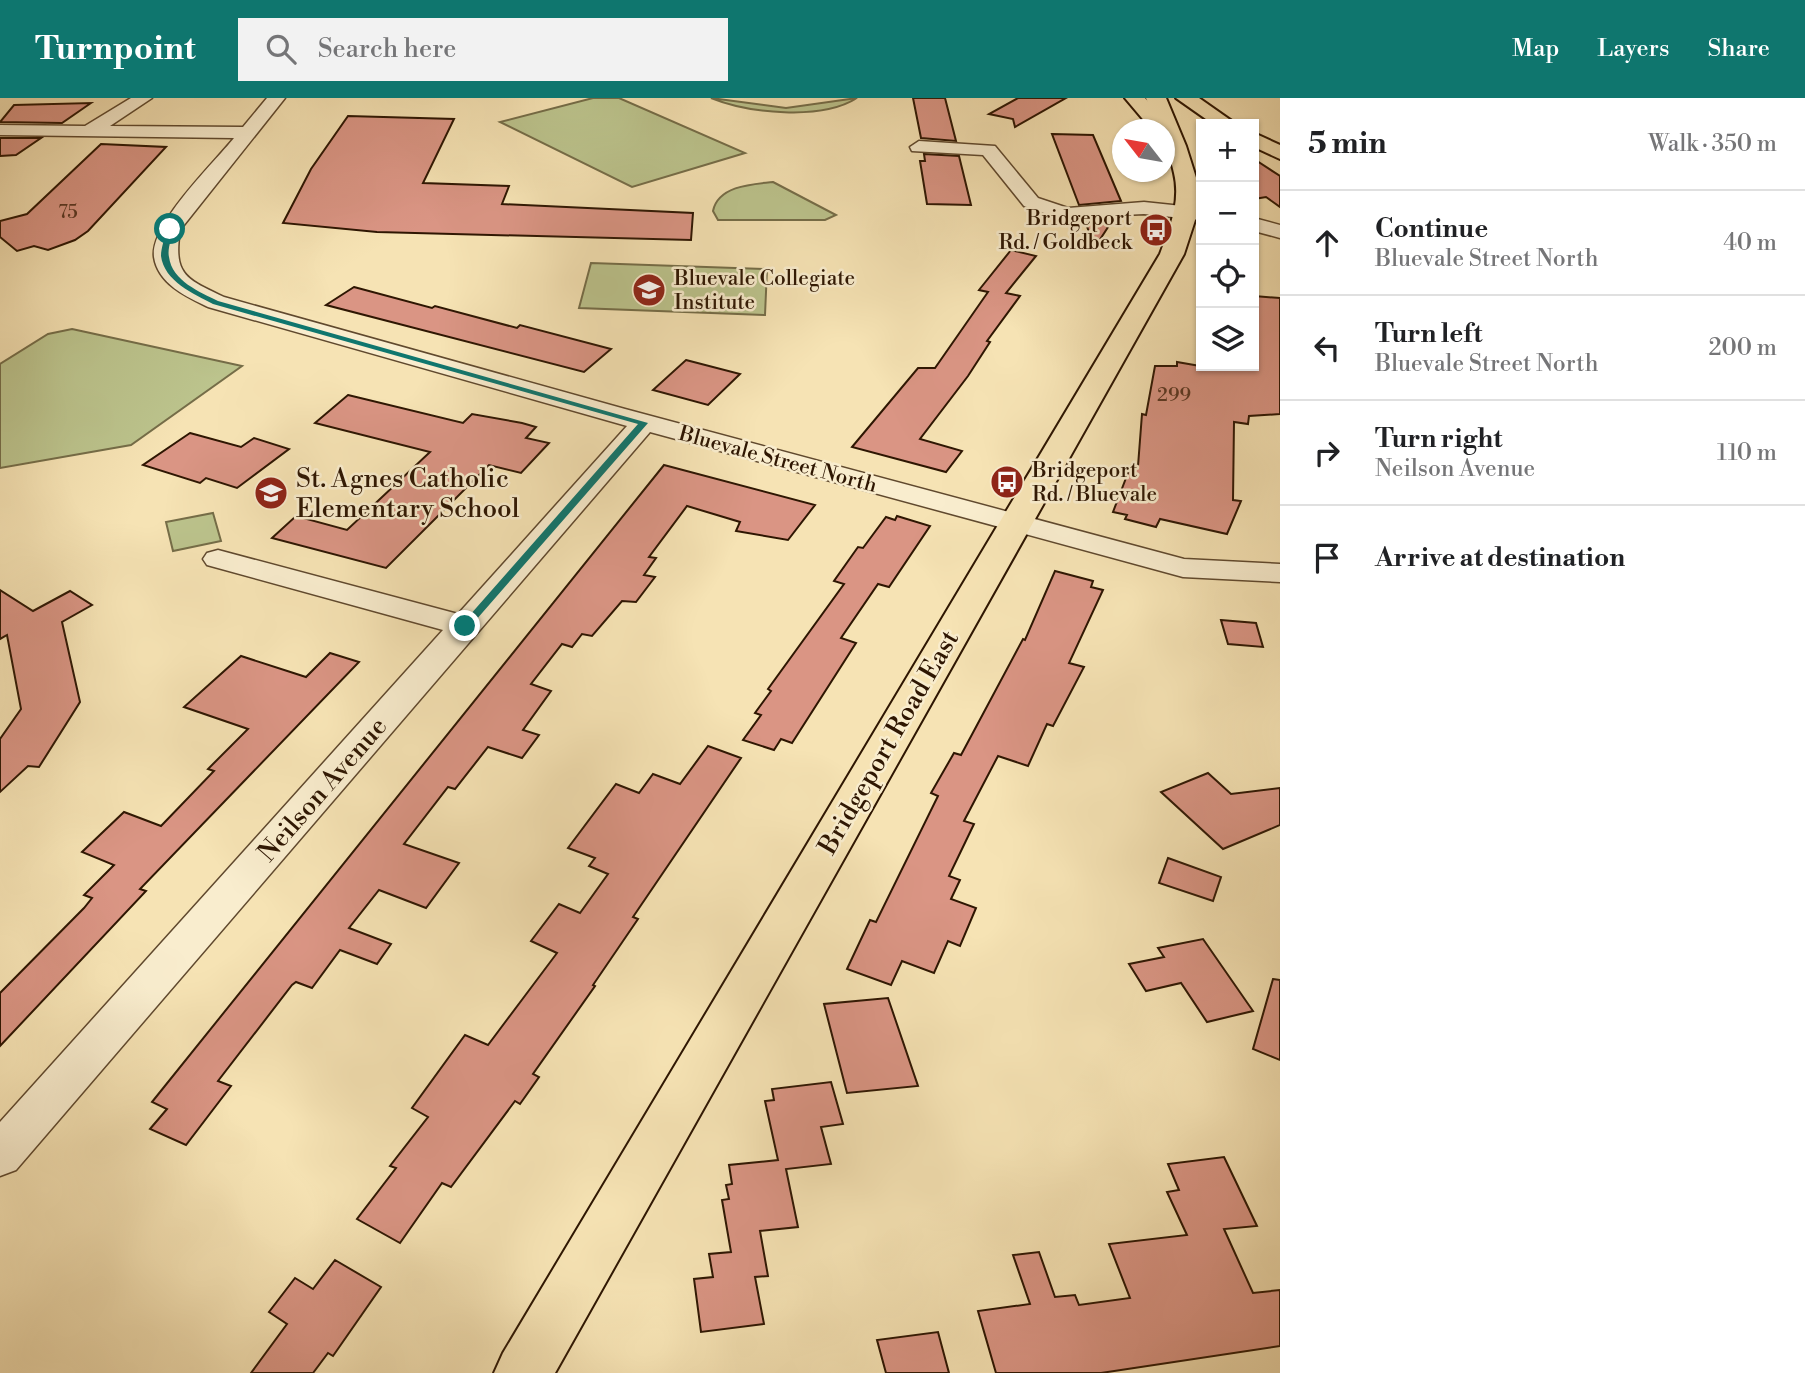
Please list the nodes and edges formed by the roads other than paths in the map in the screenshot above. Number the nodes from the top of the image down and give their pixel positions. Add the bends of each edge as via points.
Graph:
1 (143, 98) edge
2 (276, 98) edge
3 (1135, 98) edge
4 (1156, 98) edge
5 (1186, 98) edge
6 (1153, 119) edge
7 (1162, 119) edge
8 (1218, 119) edge
9 (92, 129) junction
10 (0, 130) edge
11 (247, 132) junction
12 (920, 138) dead end
13 (1259, 142) edge
14 (1280, 153) edge
15 (1175, 158) edge
16 (1194, 213) edge
17 (1259, 226) edge
18 (1280, 232) edge
19 (644, 423) junction
20 (1014, 522) junction
21 (218, 558) dead end
22 (1280, 573) edge
23 (465, 626) junction
24 (0, 1155) edge
25 (523, 1373) edge

1 - 9 street
2 - 11 street, Bluevale Street North
3 - 6 main road
4 - 7 main road, Bridgeport Road East
5 - 8 main road
9 - 10 street
9 - 11 street
11 - 19 street, Bluevale Street North via 170,229 165,257 176,279 187,288 216,302 301,328
12 - 16 street via 988,150 1031,202 1066,214 1144,208
13 - 14 main road
15 - 16 main road, Bridgeport Road East
16 - 20 main road, Bridgeport Road East
17 - 18 street
19 - 20 street, Bluevale Street North
19 - 23 street, Neilson Avenue
20 - 22 street, Bluevale Street North via 1183,568
20 - 25 main road, Bridgeport Road East
21 - 23 street
23 - 24 street, Neilson Avenue

